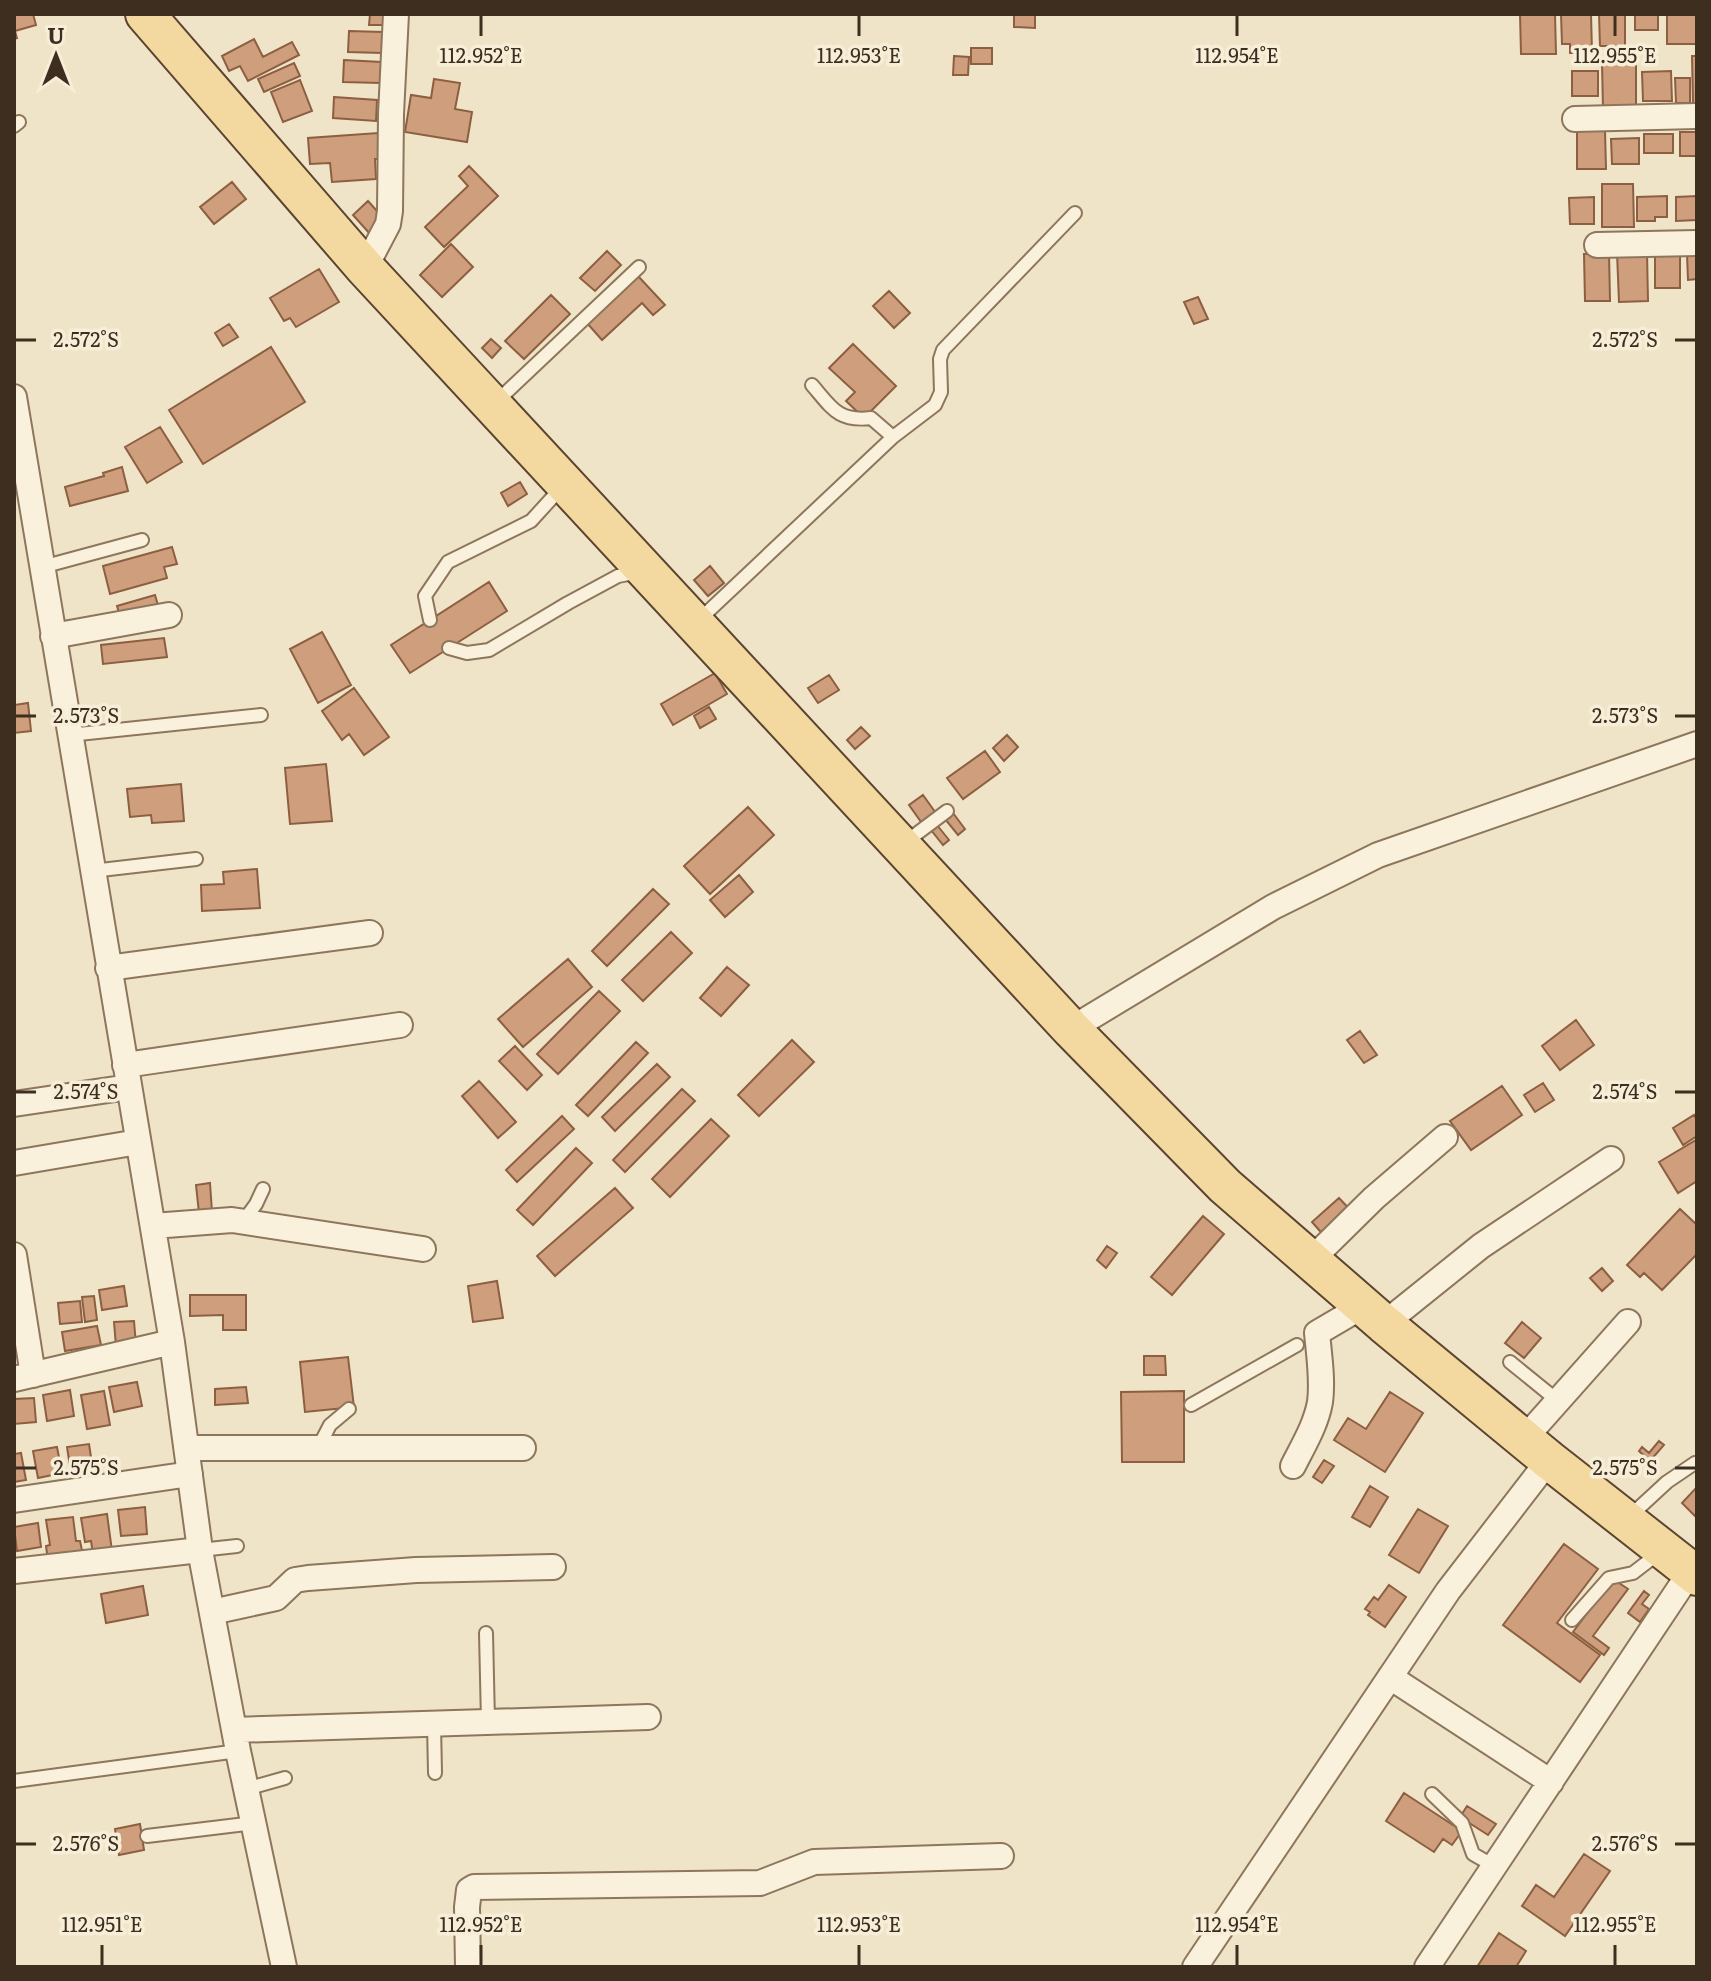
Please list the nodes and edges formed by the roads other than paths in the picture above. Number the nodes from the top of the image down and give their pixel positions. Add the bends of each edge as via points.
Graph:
1 (145, 14) edge
2 (396, 14) edge
3 (1697, 116) edge
4 (1575, 119) dead end
5 (1075, 213) dead end
6 (1697, 243) edge
7 (1597, 245) dead end
8 (639, 267) dead end
9 (365, 268) junction
10 (812, 385) dead end
11 (14, 397) edge
12 (493, 405) junction
13 (893, 437) junction
14 (566, 483) junction
15 (142, 540) dead end
16 (42, 567) junction
17 (646, 571) junction
18 (169, 615) dead end
19 (430, 620) dead end
20 (694, 625) junction
21 (53, 636) junction
22 (449, 648) dead end
23 (261, 715) dead end
24 (69, 735) junction
25 (1697, 744) edge
26 (947, 811) dead end
27 (900, 846) junction
28 (196, 859) dead end
29 (92, 871) junction
30 (370, 933) dead end
31 (108, 968) junction
32 (400, 1025) dead end
33 (1071, 1029) junction
34 (127, 1076) junction
35 (14, 1104) edge
36 (1445, 1137) dead end
37 (138, 1142) junction
38 (1611, 1159) dead end
39 (14, 1163) edge
40 (263, 1189) dead end
41 (243, 1222) junction
42 (153, 1226) junction
43 (423, 1249) dead end
44 (14, 1255) edge
45 (1311, 1260) junction
46 (1373, 1315) junction
47 (1628, 1322) dead end
48 (1306, 1340) junction
49 (172, 1342) junction
50 (1510, 1362) dead end
51 (23, 1377) edge
52 (1558, 1401) junction
53 (1191, 1405) dead end
54 (349, 1409) dead end
55 (187, 1448) junction
56 (318, 1448) junction
57 (523, 1448) dead end
58 (1536, 1450) junction
59 (1695, 1463) dead end
60 (1293, 1466) dead end
61 (190, 1474) junction
62 (14, 1500) edge
63 (1625, 1520) junction
64 (237, 1546) dead end
65 (200, 1550) junction
66 (1684, 1566) edge
67 (553, 1567) dead end
68 (14, 1571) edge
69 (212, 1612) junction
70 (1572, 1620) dead end
71 (486, 1633) dead end
72 (1390, 1677) junction
73 (648, 1717) dead end
74 (488, 1722) junction
75 (434, 1724) junction
76 (236, 1741) junction
77 (435, 1773) dead end
78 (285, 1778) dead end
79 (14, 1781) edge
80 (1551, 1782) junction
81 (246, 1789) junction
82 (1432, 1794) dead end
83 (254, 1823) junction
84 (147, 1836) dead end
85 (1001, 1856) dead end
86 (1494, 1866) junction
87 (284, 1967) edge
88 (468, 1967) edge
89 (1195, 1967) edge
90 (1427, 1967) edge

1 - 9 main road
2 - 9 street via 390,211
3 - 4 street
5 - 13 lane via 943,350 941,392 935,405
6 - 7 street
8 - 12 lane
9 - 12 main road
10 - 13 lane via 837,414 853,421 871,418
11 - 16 street
12 - 14 main road
13 - 20 lane
14 - 17 main road
14 - 19 lane via 531,521 448,562 425,596
15 - 16 lane
16 - 21 street
17 - 20 main road
17 - 22 lane via 618,576 489,650 467,653
18 - 21 street
20 - 27 main road
21 - 24 street
23 - 24 lane
24 - 29 street
25 - 33 street via 1378,855 1273,907
26 - 27 lane
27 - 33 main road
28 - 29 lane
29 - 31 street
30 - 31 street
31 - 34 street
32 - 34 street
33 - 45 main road via 1225,1186
34 - 35 street
34 - 37 street
36 - 45 street
37 - 39 street
37 - 42 street
38 - 46 street
40 - 41 lane
41 - 42 street
41 - 43 street
42 - 49 street
44 - 51 street
45 - 46 main road
46 - 48 street
46 - 58 main road
47 - 52 street
48 - 53 lane
48 - 60 street via 1321,1383 1320,1403
49 - 51 street
49 - 55 street
50 - 52 lane
52 - 58 street
54 - 56 lane via 330,1425
55 - 56 street
55 - 61 street
56 - 57 street
58 - 63 main road
58 - 72 street
59 - 63 lane
61 - 62 street
61 - 65 street
63 - 66 main road
64 - 65 lane
65 - 68 street
65 - 69 street
66 - 70 lane via 1609,1578
66 - 80 street
67 - 69 street via 308,1578 295,1580 276,1598
69 - 76 street
71 - 74 lane
72 - 80 street
72 - 89 street
73 - 74 street
74 - 75 street
75 - 76 street
75 - 77 lane
76 - 79 lane
76 - 81 street
78 - 81 lane
80 - 86 street
81 - 83 street
82 - 86 lane via 1462,1823 1473,1854
83 - 84 lane
83 - 87 street
85 - 88 street via 814,1862 760,1883 483,1885 468,1895
86 - 90 street

